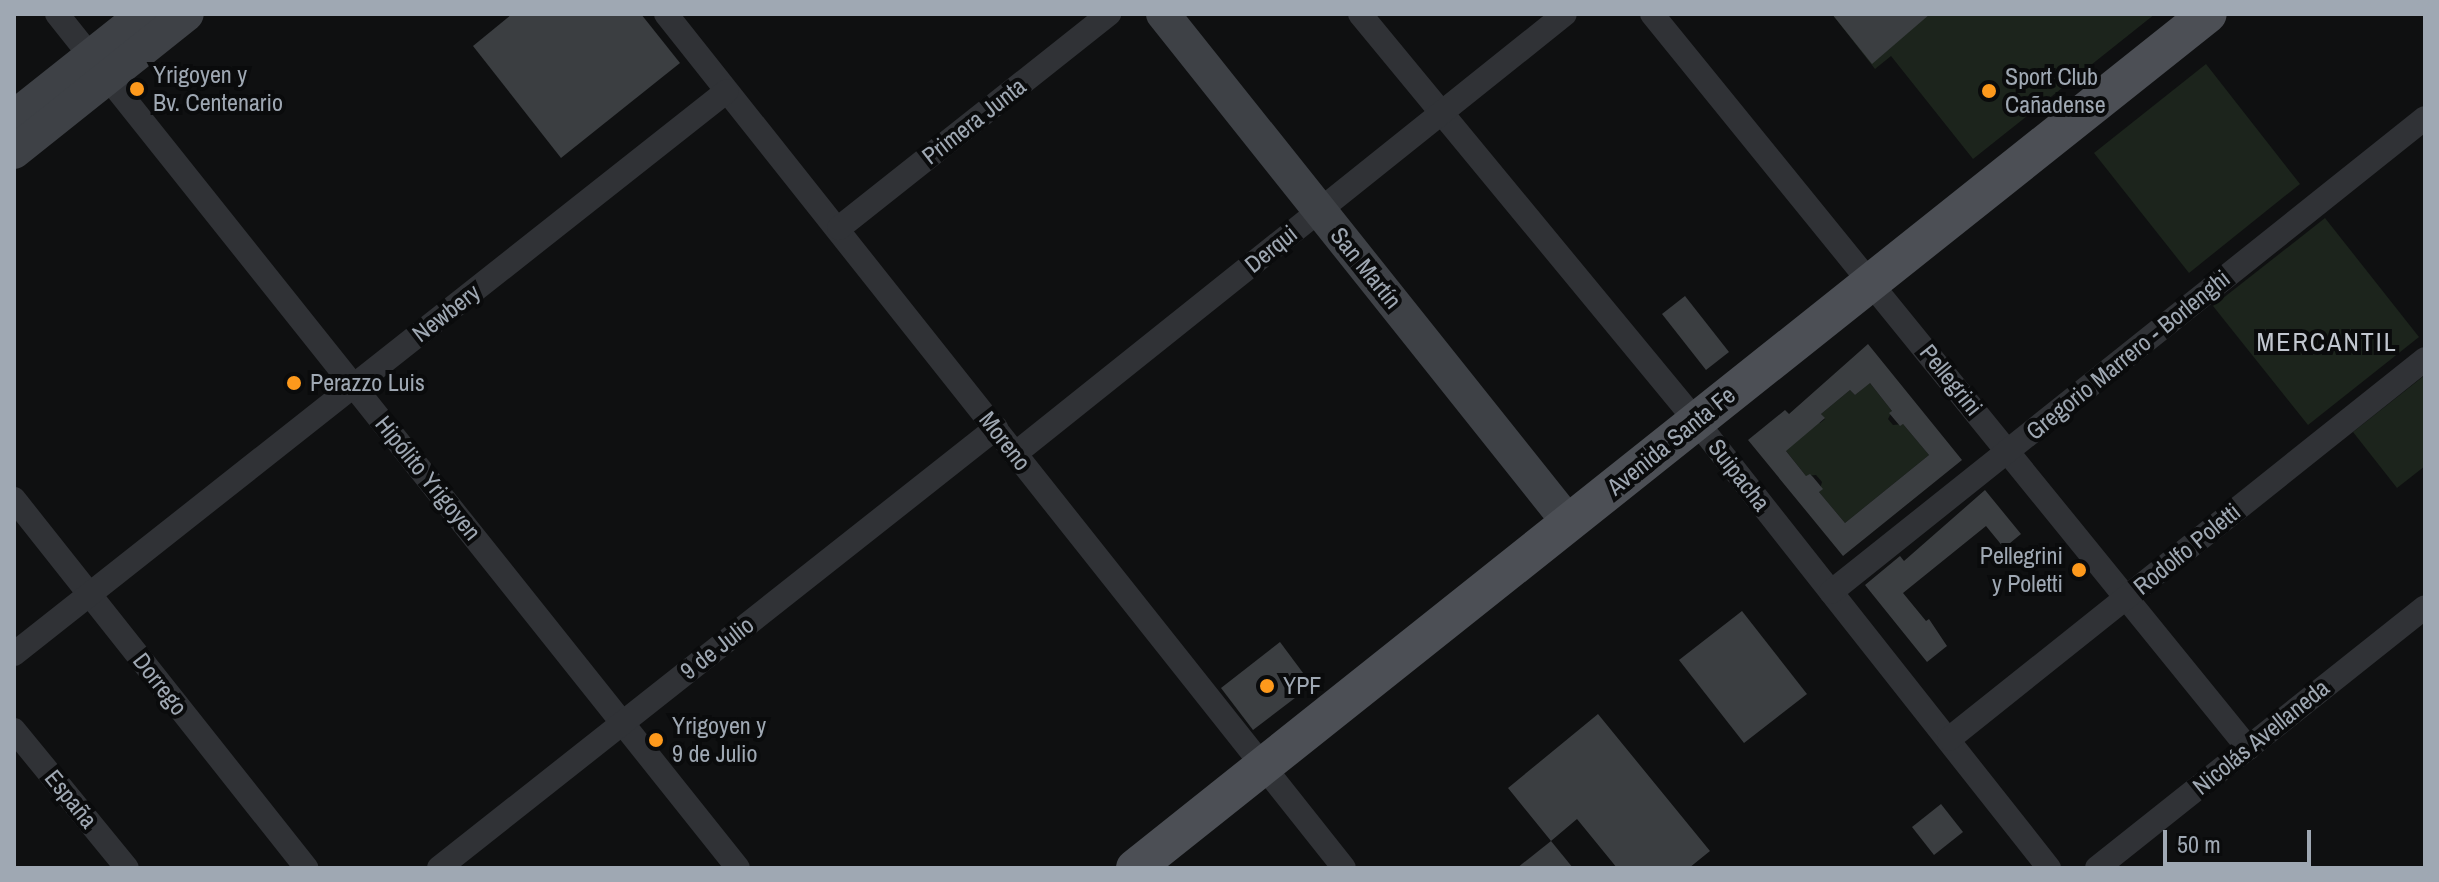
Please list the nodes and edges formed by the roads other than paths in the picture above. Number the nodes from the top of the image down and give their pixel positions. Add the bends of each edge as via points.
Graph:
1 (57, 14) edge
2 (144, 14) edge
3 (187, 14) edge
4 (666, 14) edge
5 (1109, 14) edge
6 (1163, 14) edge
7 (1360, 14) edge
8 (1565, 14) edge
9 (1652, 14) edge
10 (2208, 14) edge
11 (100, 66) junction
12 (727, 91) junction
13 (1442, 113) junction
14 (14, 117) edge
15 (2425, 118) edge
16 (14, 152) edge
17 (1320, 211) junction
18 (839, 228) junction
19 (1872, 281) junction
20 (2425, 359) edge
21 (354, 385) junction
22 (1696, 421) junction
23 (996, 428) junction
24 (2007, 451) junction
25 (1015, 454) junction
26 (14, 499) edge
27 (1569, 523) junction
28 (1831, 592) junction
29 (90, 594) junction
30 (2126, 598) junction
31 (2424, 610) edge
32 (14, 654) edge
33 (623, 723) junction
34 (14, 730) edge
35 (1949, 739) junction
36 (2248, 748) junction
37 (1263, 766) junction
38 (127, 868) edge
39 (306, 868) edge
40 (439, 868) edge
41 (738, 868) edge
42 (1135, 868) edge
43 (1344, 868) edge
44 (2049, 868) edge
45 (2097, 868) edge

1 - 11 street, Hipólito Yrigoyen
2 - 11 main road
3 - 11 main road
4 - 12 street, Moreno
5 - 18 street, Primera Junta
6 - 17 main road, San Martín
7 - 13 street, Suipacha
8 - 13 street, Derqui
9 - 19 street, Pellegrini
10 - 19 main road, Avenida Santa Fe
11 - 14 main road
11 - 16 main road
11 - 21 street, Hipólito Yrigoyen
12 - 18 street, Moreno
12 - 21 street, Newbery
13 - 17 street, Derqui
13 - 22 street, Suipacha
15 - 24 street, Gregorio Marrero - Borlenghi
17 - 25 street, Derqui
17 - 27 main road, San Martín
18 - 23 street, Moreno
19 - 22 main road, Avenida Santa Fe
19 - 24 street, Pellegrini
20 - 30 street, Rodolfo Poletti
21 - 29 street, Newbery
21 - 33 street, Hipólito Yrigoyen
22 - 27 main road, Avenida Santa Fe
22 - 28 street, Suipacha
23 - 25 street, Moreno
23 - 33 street, 9 de Julio
24 - 28 street, Gregorio Marrero - Borlenghi
24 - 30 street, Pellegrini
25 - 37 street, Moreno
26 - 29 street, Dorrego
27 - 37 main road, Avenida Santa Fe
28 - 35 street, Suipacha
29 - 32 street, Newbery
29 - 39 street, Dorrego
30 - 35 street, Rodolfo Poletti
30 - 36 street, Pellegrini
31 - 36 street, Nicolás Avellaneda
33 - 40 street, 9 de Julio
33 - 41 street, Hipólito Yrigoyen
34 - 38 street, España
35 - 44 street, Suipacha
36 - 45 street, Nicolás Avellaneda
37 - 42 main road, Avenida Santa Fe
37 - 43 street, Moreno

